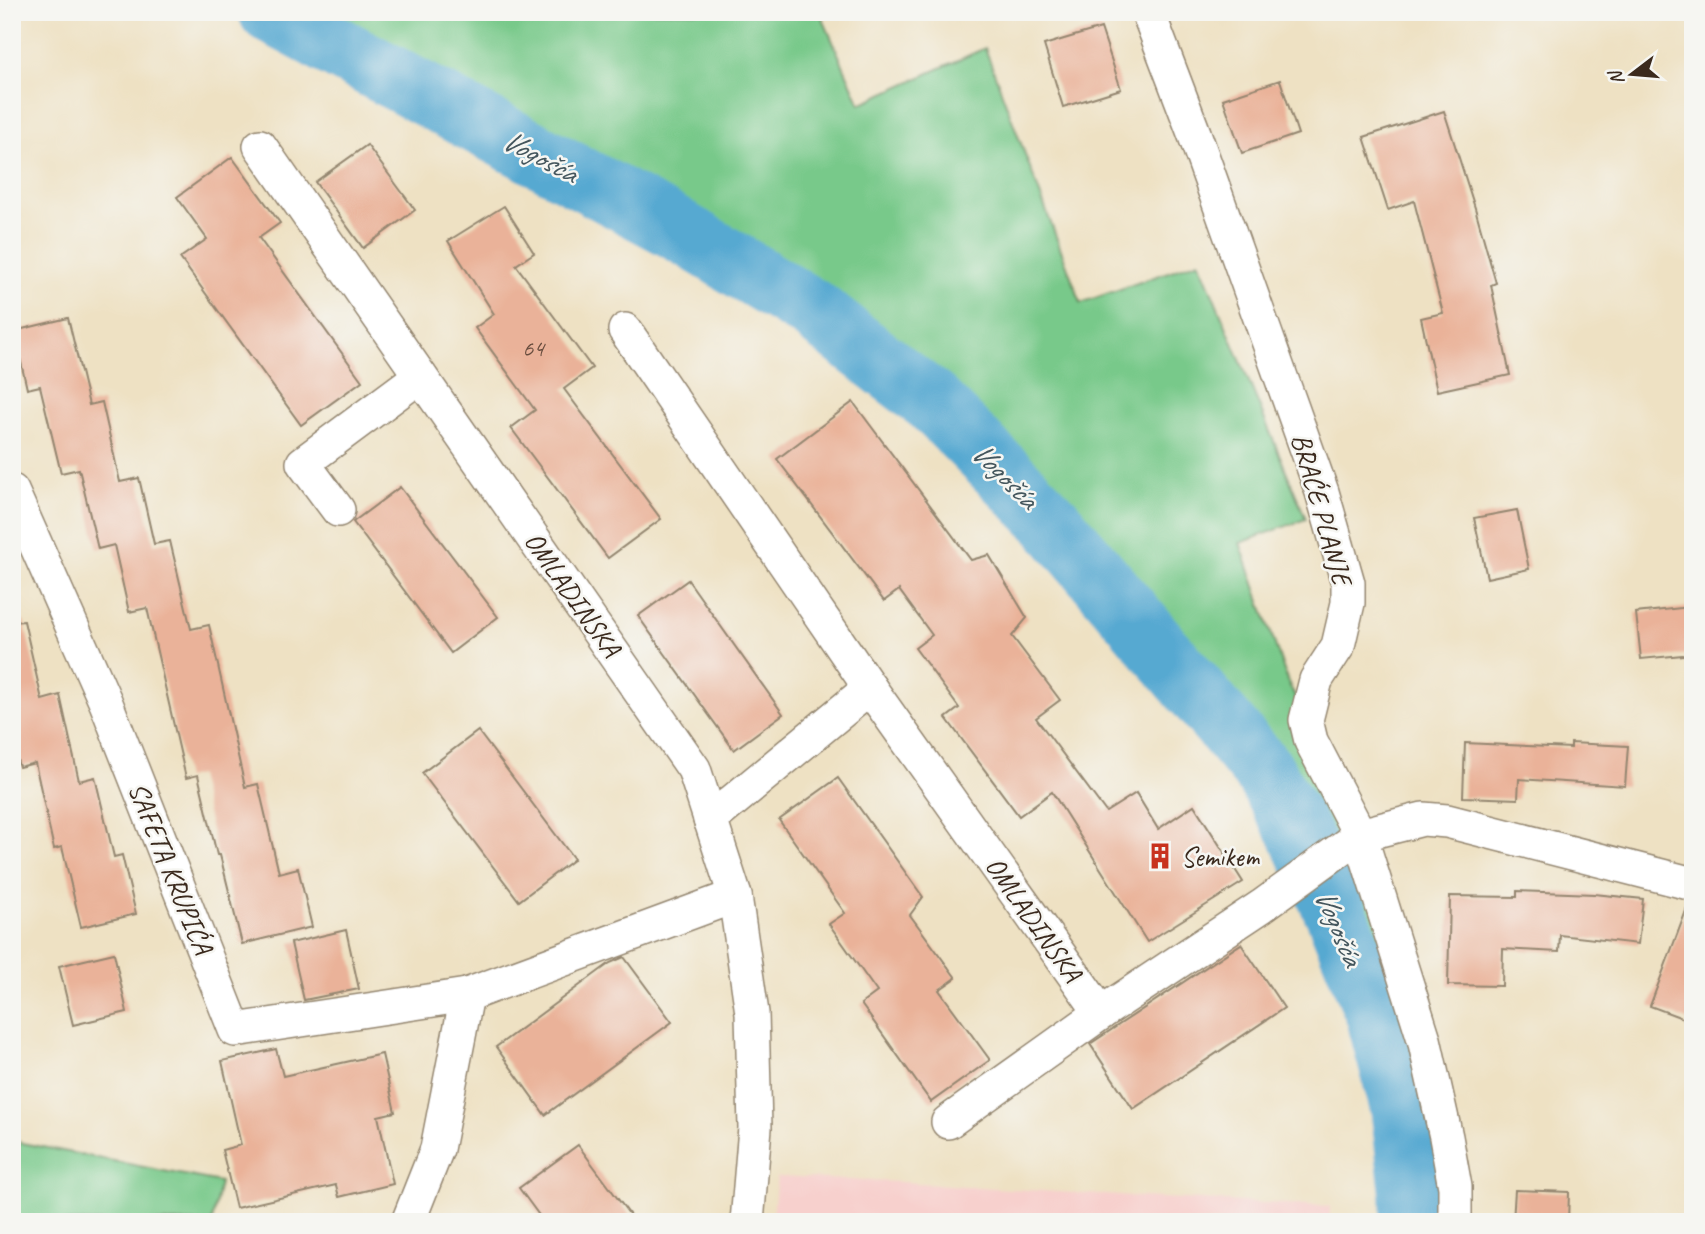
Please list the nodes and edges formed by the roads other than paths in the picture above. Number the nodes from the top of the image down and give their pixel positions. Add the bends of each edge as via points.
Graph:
1 (1149, 12) edge
2 (260, 146) dead end
3 (625, 330) dead end
4 (420, 376) junction
5 (12, 491) edge
6 (338, 510) dead end
7 (870, 688) junction
8 (710, 820) junction
9 (1349, 844) junction
10 (1693, 884) edge
11 (735, 896) junction
12 (467, 995) junction
13 (1101, 1013) junction
14 (948, 1122) dead end
15 (408, 1222) edge
16 (747, 1222) edge
17 (1455, 1222) edge

1 - 9 street, BRAĆE PLANJE via 1322,492 1348,583 1338,646 1316,680 1306,720
2 - 4 street, OMLADINSKA
3 - 7 street, OMLADINSKA
4 - 6 street via 303,463
4 - 8 street, OMLADINSKA via 694,769
5 - 12 street, SAFETA KRUPIĆA via 106,703 235,1030
7 - 8 street
7 - 13 street, OMLADINSKA
8 - 11 street, OMLADINSKA
9 - 10 street via 1423,819 1447,821
9 - 13 street
9 - 17 street, BRAĆE PLANJE via 1424,1039 1455,1187
11 - 12 street, SAFETA KRUPIĆA
11 - 16 street, OMLADINSKA via 752,1013 755,1128
12 - 15 street via 437,1149
13 - 14 street

